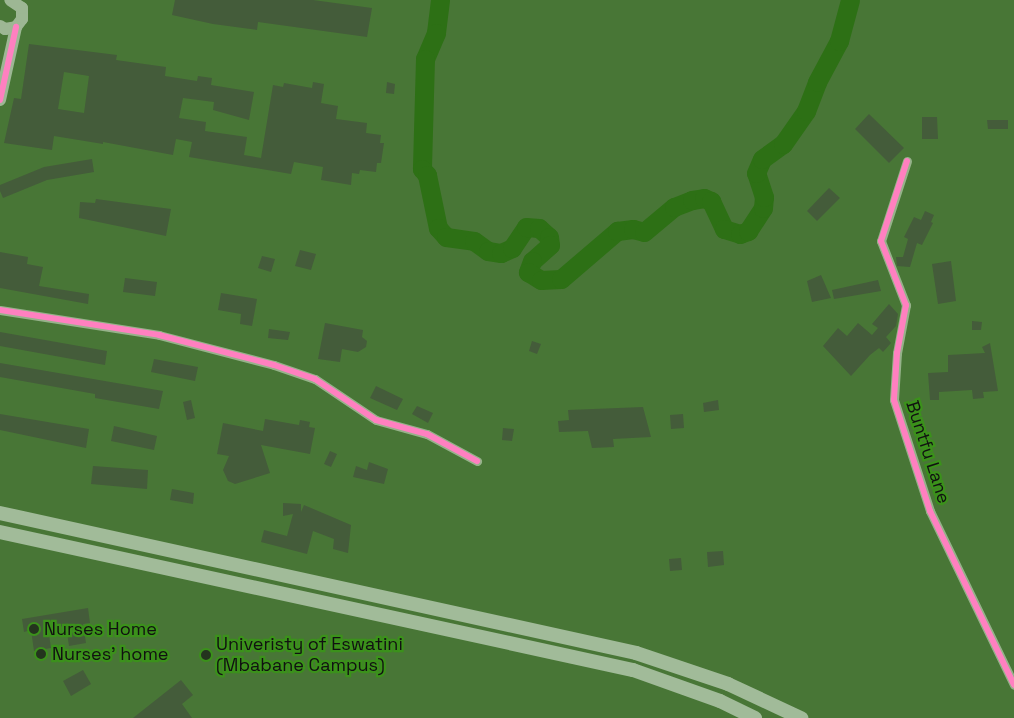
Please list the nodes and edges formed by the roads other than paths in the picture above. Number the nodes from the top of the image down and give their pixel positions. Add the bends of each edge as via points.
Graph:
1 (11, 0) edge
2 (0, 2) edge
3 (0, 26) edge
4 (16, 27) junction
5 (0, 100) edge
6 (908, 161) dead end
7 (0, 310) edge
8 (477, 461) dead end
9 (0, 513) edge
10 (0, 532) edge
11 (1014, 685) edge
12 (756, 718) edge
13 (801, 718) edge

1 - 2 street
1 - 4 street via 22,8 22,19
3 - 4 street via 6,29
4 - 5 street
6 - 11 street, Buntfu Lane via 881,241 906,305 894,400 930,511
7 - 8 street via 159,335 274,365 314,379 376,420 427,434
9 - 13 main road via 636,653 728,684
10 - 12 main road via 633,670 720,701

